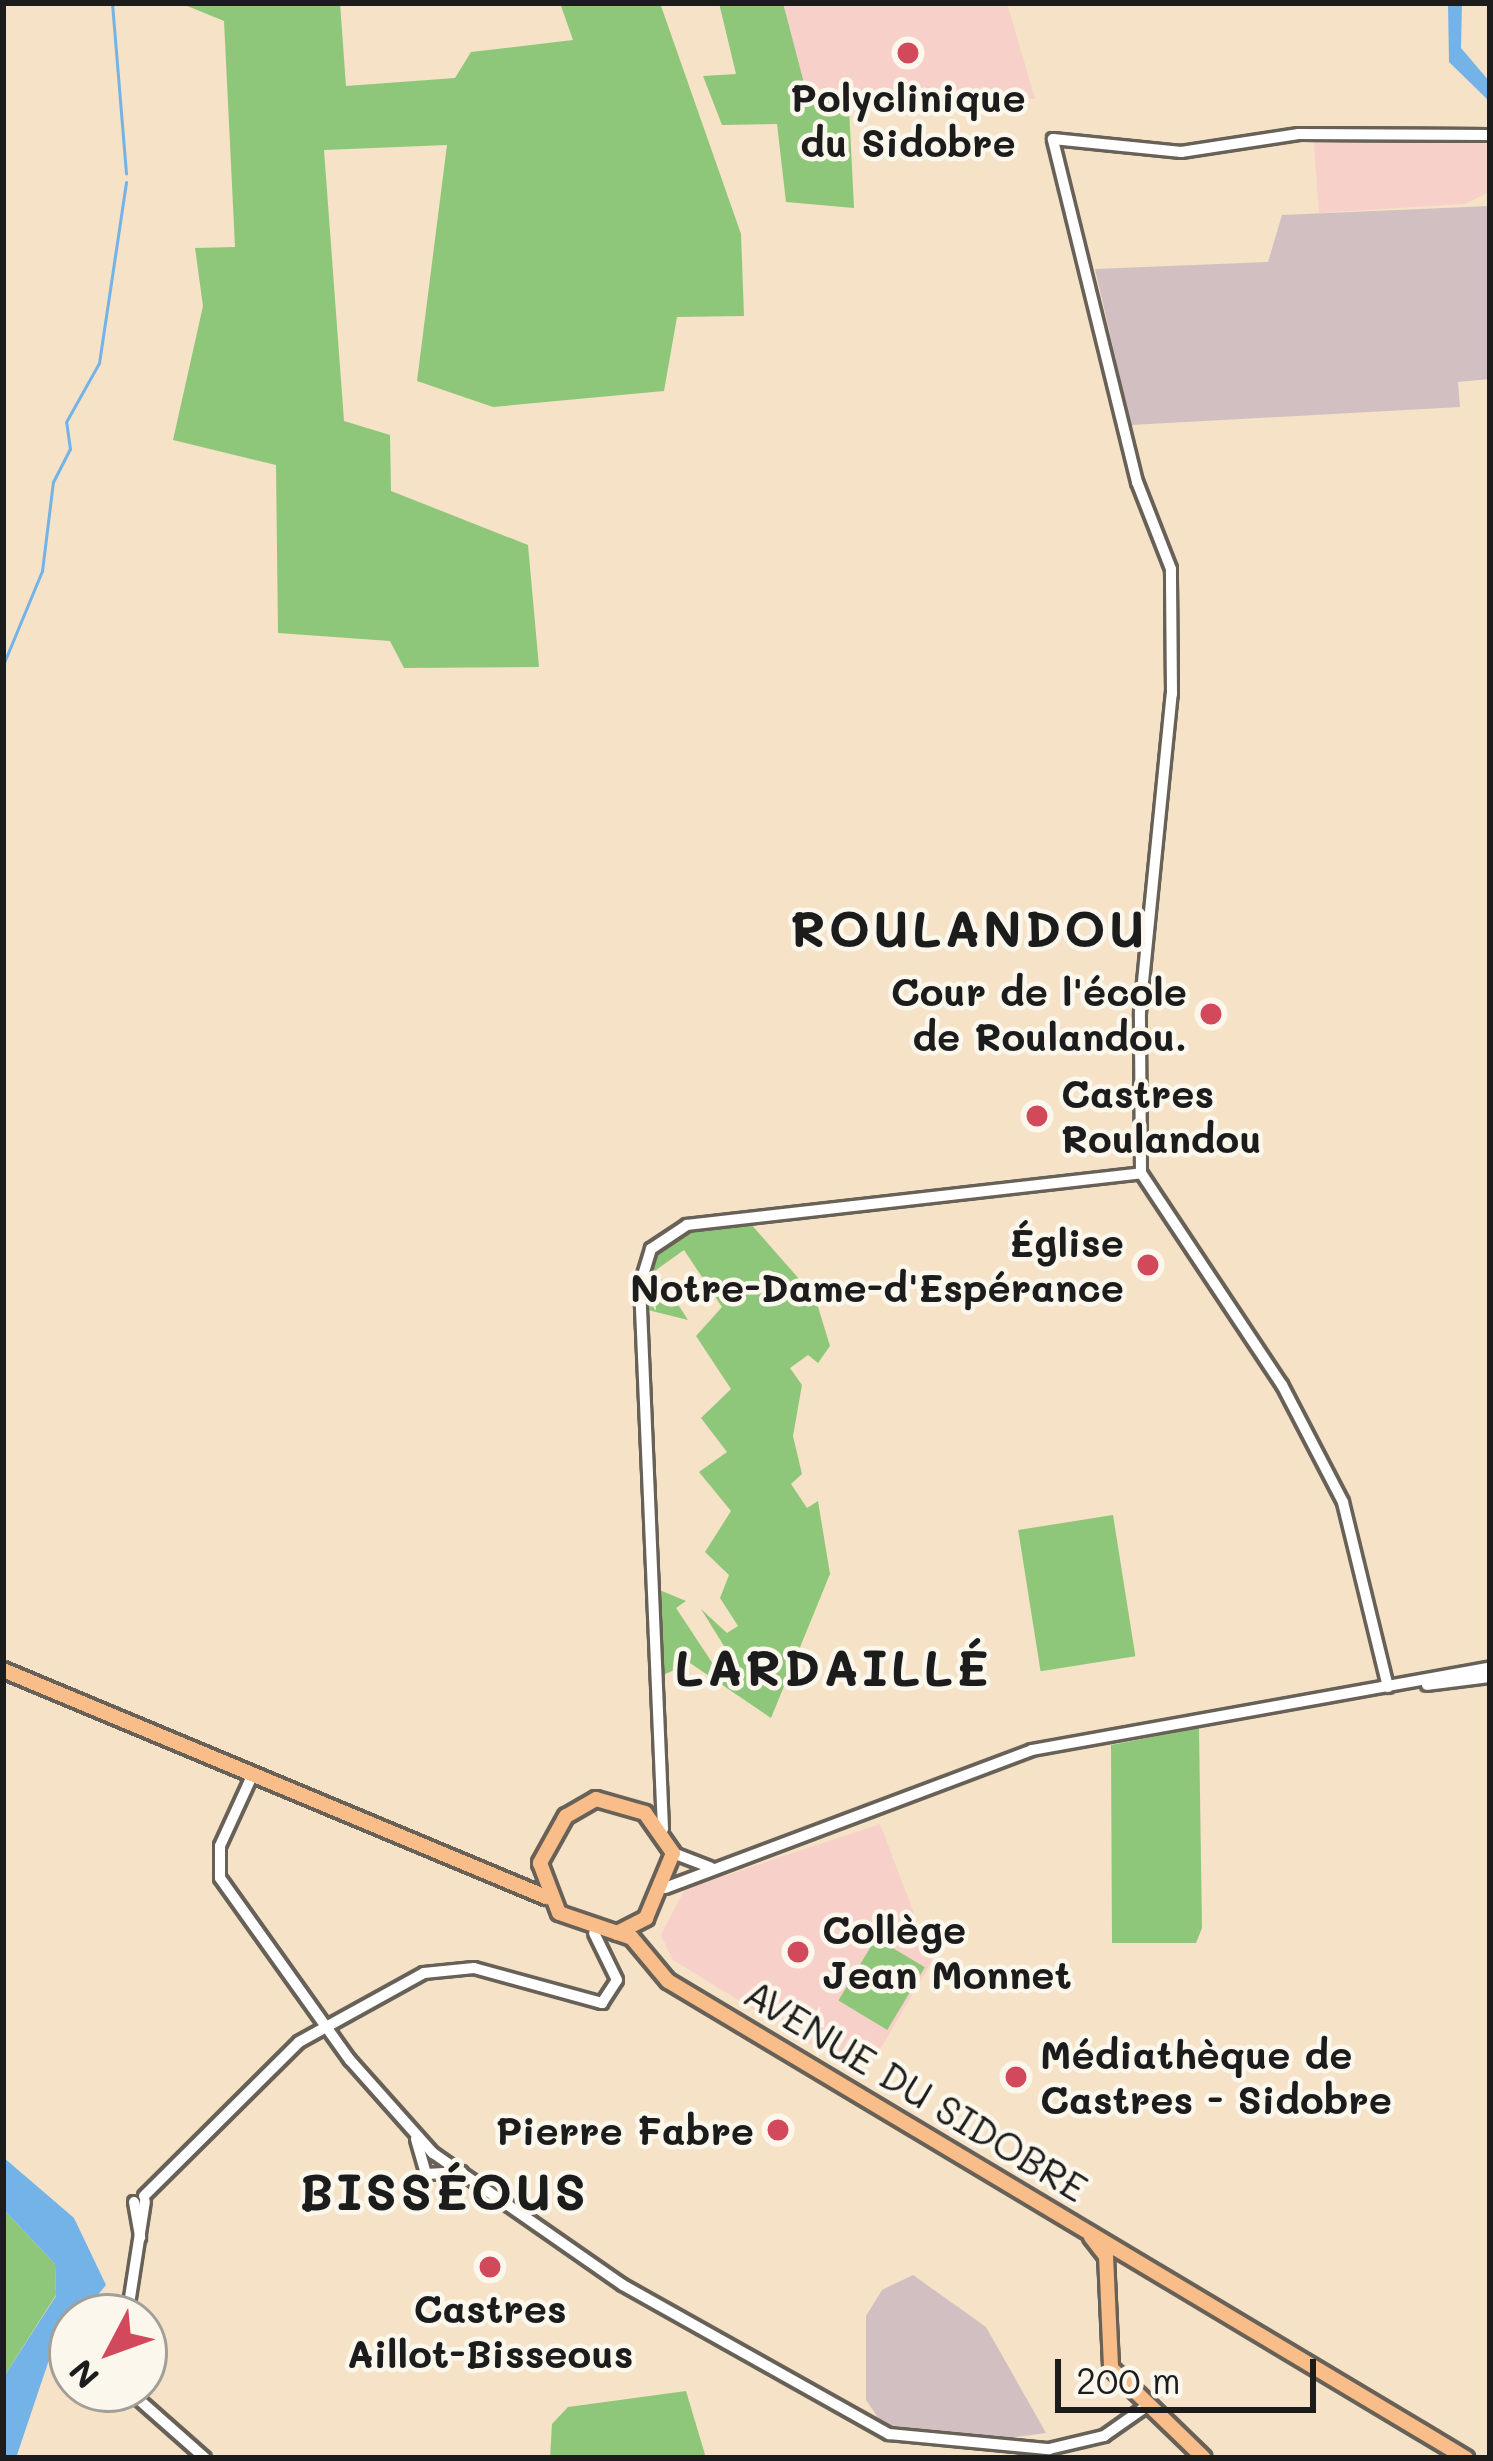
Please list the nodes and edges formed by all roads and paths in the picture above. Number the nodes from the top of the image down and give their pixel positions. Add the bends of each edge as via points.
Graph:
1 (1490, 135) edge
2 (1141, 1173) junction
3 (3, 1670) edge
4 (1490, 1673) edge
5 (1388, 1687) junction
6 (252, 1776) junction
7 (659, 1786) junction
8 (633, 1806) junction
9 (662, 1829) junction
10 (674, 1853) junction
11 (540, 1863) junction
12 (719, 1865) junction
13 (509, 1884) junction
14 (665, 1888) junction
15 (546, 1897) junction
16 (654, 1907) junction
17 (594, 1933) junction
18 (617, 1933) junction
19 (610, 1953) junction
20 (658, 1971) junction
21 (325, 2027) junction
22 (414, 2135) junction
23 (436, 2155) junction
24 (421, 2162) junction
25 (462, 2172) junction
26 (439, 2173) junction
27 (1067, 2220) junction
28 (1141, 2265) junction
29 (1107, 2268) junction
30 (132, 2293) edge
31 (1144, 2408) junction
32 (154, 2413) edge
33 (205, 2458) edge
34 (1204, 2458) edge
35 (1466, 2458) edge

1 - 2 street via 1313,133 1181,152 1053,139 1137,482 1172,579 1172,694 1139,1012
2 - 5 street via 1282,1385 1343,1502
2 - 7 street via 687,1225 651,1249 640,1285
3 - 6 main road
4 - 5 street
5 - 12 street via 1032,1750
6 - 13 main road
6 - 21 street via 218,1872
7 - 8 street
7 - 9 street
8 - 9 main road
8 - 11 main road via 578,1806
9 - 10 main road
10 - 12 street
10 - 14 main road
11 - 13 main road
11 - 15 main road
12 - 14 street
13 - 15 main road
14 - 16 main road
15 - 17 main road
16 - 18 main road
16 - 20 main road via 647,1940
17 - 18 main road
17 - 19 street
18 - 19 street
18 - 20 main road, AVENUE DU SIDOBRE
19 - 21 street via 617,1980 602,2003 474,1968 424,1973
20 - 27 main road, AVENUE DU SIDOBRE
21 - 22 street
21 - 30 street via 141,2200
22 - 23 street
22 - 24 street
23 - 24 street
23 - 25 street
23 - 26 street
24 - 26 street
25 - 26 street
25 - 31 street via 655,2306 889,2434 1049,2449 1104,2436
27 - 28 main road, AVENUE DU SIDOBRE
27 - 29 main road via 1099,2244
28 - 29 main road via 1123,2257
28 - 35 main road, AVENUE DU SIDOBRE
29 - 31 main road via 1108,2357
31 - 34 main road
32 - 33 street

